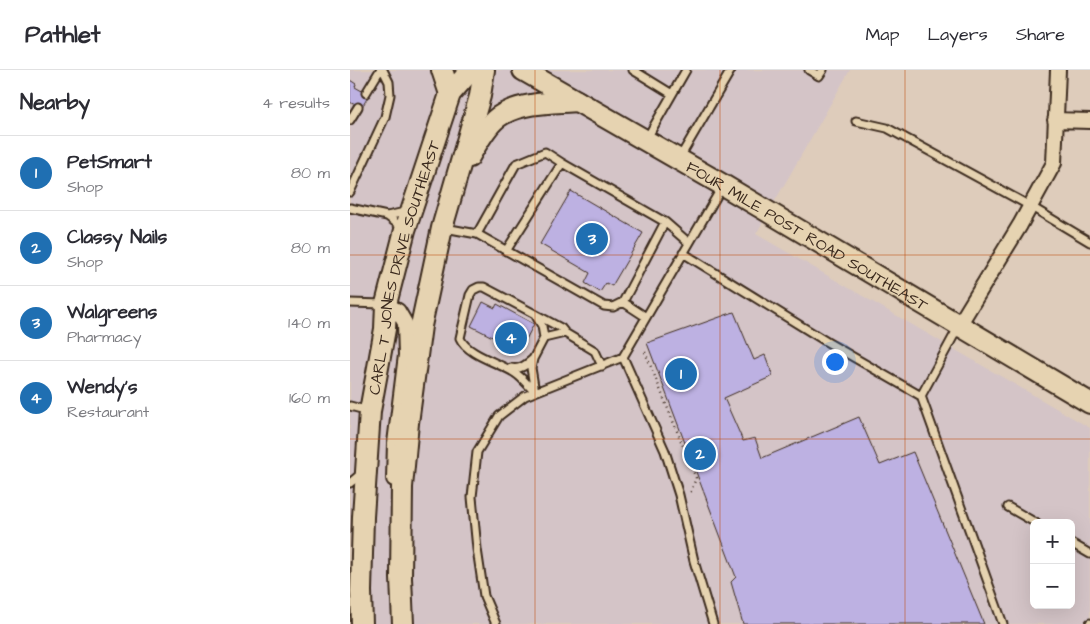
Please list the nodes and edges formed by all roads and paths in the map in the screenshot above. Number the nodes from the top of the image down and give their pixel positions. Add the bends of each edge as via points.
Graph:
1 (381, 70) edge
2 (442, 70) edge
3 (470, 70) edge
4 (484, 70) edge
5 (523, 70) edge
6 (552, 70) edge
7 (633, 70) edge
8 (686, 70) edge
9 (731, 70) edge
10 (809, 70) edge
11 (823, 70) edge
12 (1058, 70) edge
13 (366, 93) dead end
14 (450, 94) junction
15 (672, 94) junction
16 (576, 101) junction
17 (358, 107) dead end
18 (350, 120) edge
19 (1055, 120) junction
20 (856, 121) dead end
21 (1090, 121) edge
22 (645, 140) junction
23 (679, 159) junction
24 (562, 163) junction
25 (456, 178) junction
26 (723, 185) junction
27 (350, 192) edge
28 (1030, 206) junction
29 (350, 208) edge
30 (412, 210) junction
31 (387, 216) junction
32 (665, 222) junction
33 (442, 228) junction
34 (405, 230) junction
35 (477, 234) junction
36 (1090, 242) edge
37 (689, 243) junction
38 (506, 251) junction
39 (683, 253) junction
40 (623, 302) junction
41 (350, 303) edge
42 (386, 304) junction
43 (533, 313) junction
44 (646, 317) junction
45 (960, 326) junction
46 (565, 334) junction
47 (544, 338) junction
48 (645, 352) dead end
49 (623, 357) junction
50 (533, 359) junction
51 (602, 366) junction
52 (506, 368) junction
53 (535, 392) junction
54 (921, 396) junction
55 (1090, 403) edge
56 (350, 406) edge
57 (370, 411) junction
58 (366, 470) junction
59 (350, 483) edge
60 (688, 498) dead end
61 (1008, 507) dead end
62 (1030, 520) edge
63 (402, 528) junction
64 (1075, 545) edge
65 (1090, 554) edge
66 (362, 624) edge
67 (403, 624) edge
68 (496, 624) edge
69 (713, 624) edge
70 (1003, 624) edge

1 - 13 lane
1 - 27 lane via 389,82 390,95
2 - 14 main road
3 - 14 main road, CARL T JONES DRIVE SOUTHEAST
4 - 25 main road, CARL T JONES DRIVE SOUTHEAST via 480,96
5 - 16 main road, FOUR MILE POST ROAD SOUTHEAST
6 - 16 main road
7 - 15 lane
8 - 15 lane
9 - 23 lane
10 - 11 lane via 819,76
12 - 19 street
14 - 30 main road, CARL T JONES DRIVE SOUTHEAST
15 - 22 lane
16 - 22 main road, FOUR MILE POST ROAD SOUTHEAST
16 - 25 main road via 533,104 502,114 477,143
17 - 18 lane
19 - 21 street
19 - 28 street via 1054,163
20 - 28 lane via 887,128
22 - 23 main road, FOUR MILE POST ROAD SOUTHEAST
23 - 26 main road, FOUR MILE POST ROAD SOUTHEAST
24 - 32 lane
24 - 35 lane via 544,152 516,164
24 - 38 lane
25 - 33 main road, CARL T JONES DRIVE SOUTHEAST
26 - 37 lane
26 - 45 main road, FOUR MILE POST ROAD SOUTHEAST
28 - 36 lane
28 - 45 street
29 - 31 lane
30 - 31 lane
30 - 34 main road, CARL T JONES DRIVE SOUTHEAST
31 - 34 lane
32 - 37 lane
32 - 40 lane
33 - 35 lane
33 - 63 main road, CARL T JONES DRIVE SOUTHEAST via 421,326 402,487
34 - 42 main road, CARL T JONES DRIVE SOUTHEAST
35 - 38 lane
37 - 39 lane
38 - 40 lane via 604,306 613,307
39 - 44 lane
39 - 54 lane
40 - 44 lane
41 - 42 lane
42 - 57 main road, CARL T JONES DRIVE SOUTHEAST via 385,329
42 - 63 street via 398,311 405,323 406,355 395,443 394,494
43 - 46 lane via 561,328
43 - 47 lane via 542,326
43 - 52 lane via 484,287 473,290 470,295 460,338 462,343
44 - 49 lane
45 - 54 lane
45 - 55 main road, FOUR MILE POST ROAD SOUTHEAST
46 - 47 lane
46 - 51 lane via 594,351
47 - 50 lane
48 - 60 path via 696,478
49 - 51 lane
49 - 69 lane via 665,451
50 - 52 lane via 516,369
50 - 53 lane via 531,368
51 - 53 lane
52 - 53 lane
53 - 68 lane via 499,416 477,452 472,497 477,549 484,596
54 - 70 lane
56 - 57 lane
57 - 58 main road, CARL T JONES DRIVE SOUTHEAST
58 - 59 lane
58 - 66 main road, CARL T JONES DRIVE SOUTHEAST via 360,515
61 - 62 lane
63 - 67 main road, CARL T JONES DRIVE SOUTHEAST
64 - 65 lane

